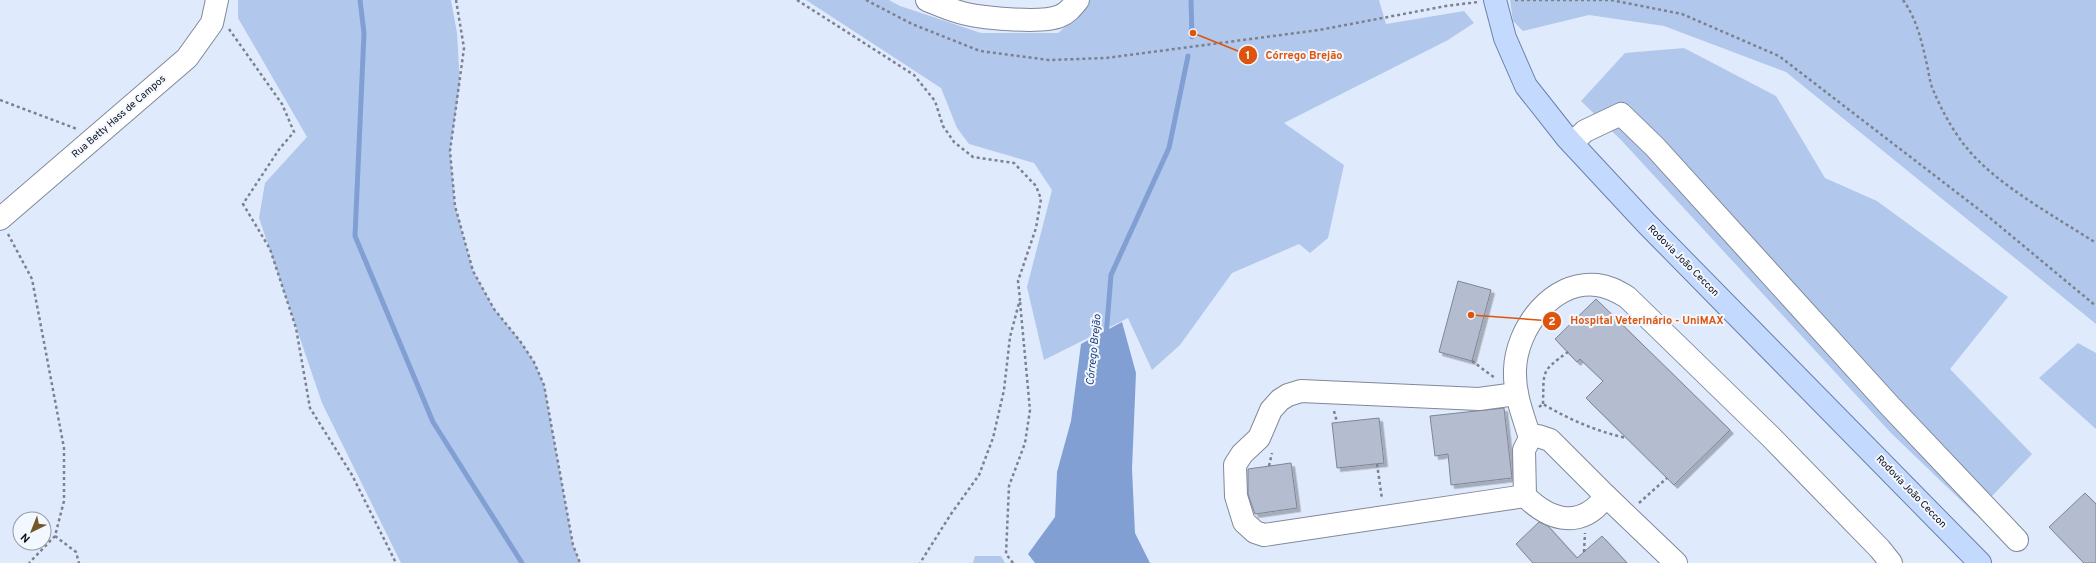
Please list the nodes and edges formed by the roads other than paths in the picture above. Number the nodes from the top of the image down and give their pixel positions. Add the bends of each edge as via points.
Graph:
1 (927, 0) edge
2 (1078, 0) edge
3 (1495, 0) edge
4 (215, 8) edge
5 (1572, 143) junction
6 (0, 219) edge
7 (1519, 404) junction
8 (1530, 438) junction
9 (1525, 496) junction
10 (1606, 496) junction
11 (2017, 540) dead end
12 (1676, 563) edge
13 (1891, 563) edge
14 (1980, 563) edge

1 - 2 street via 958,12 983,17 1044,19 1060,16 1069,11
3 - 5 main road, Rodovia João Ceccon via 1506,38 1526,86
4 - 6 street, Rua Betty Hass de Campos via 212,23 186,58
5 - 11 street via 1585,131 1621,114 1655,147 1890,406
5 - 14 main road, Rodovia João Ceccon via 1647,224
7 - 8 street
7 - 9 street via 1479,399 1293,392 1275,404 1259,438 1242,454 1235,466 1239,511 1244,522 1255,532 1264,535
7 - 13 street via 1515,370 1517,352 1530,323 1542,308 1563,291 1578,286 1596,285 1612,288 1627,297 1771,437
8 - 9 street via 1524,450
8 - 10 street via 1538,436 1550,440
9 - 10 street via 1542,511 1565,519 1589,513 1598,507
10 - 12 street

